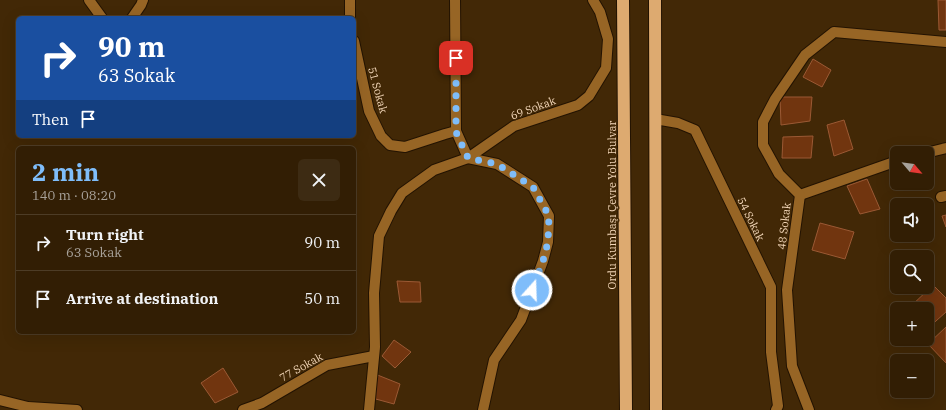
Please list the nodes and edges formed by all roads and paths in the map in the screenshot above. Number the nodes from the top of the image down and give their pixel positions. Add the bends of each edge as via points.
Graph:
1 (89, 0) edge
2 (143, 0) edge
3 (350, 0) edge
4 (455, 0) edge
5 (593, 0) edge
6 (623, 0) edge
7 (655, 0) edge
8 (101, 16) edge
9 (133, 16) edge
10 (350, 16) edge
11 (946, 42) edge
12 (356, 50) edge
13 (655, 119) junction
14 (456, 132) junction
15 (946, 148) edge
16 (934, 151) edge
17 (468, 158) junction
18 (890, 163) edge
19 (800, 195) junction
20 (374, 356) junction
21 (0, 400) edge
22 (77, 410) edge
23 (243, 410) edge
24 (369, 410) edge
25 (483, 410) edge
26 (626, 410) edge
27 (656, 410) edge
28 (776, 410) edge
29 (809, 410) edge

1 - 8 street
2 - 9 street
3 - 10 street
4 - 14 street
5 - 17 street, 69 Sokak via 600,12 608,39 606,68 589,96 578,105 514,126
6 - 26 highway, Ordu Kumbaşı Çevre Yolu Bulvar
7 - 13 highway
11 - 19 street, 48 Sokak via 834,32 805,55 775,99 763,122 763,145 779,174
12 - 14 street, 51 Sokak via 369,112 381,136 390,145 405,147
13 - 27 highway
13 - 28 street, 54 Sokak via 678,123 695,130 771,287 771,352 778,406
14 - 17 street
15 - 16 street
17 - 20 street, 69 Sokak via 434,170 402,193 391,211 380,236 374,292
17 - 25 street via 497,164 533,187 549,216 548,242 543,261 521,320 494,360
18 - 19 street
19 - 29 street, 48 Sokak via 787,290 792,366
20 - 23 street, 77 Sokak via 327,365 262,403
20 - 24 street, 69 Sokak
21 - 22 street via 28,408

